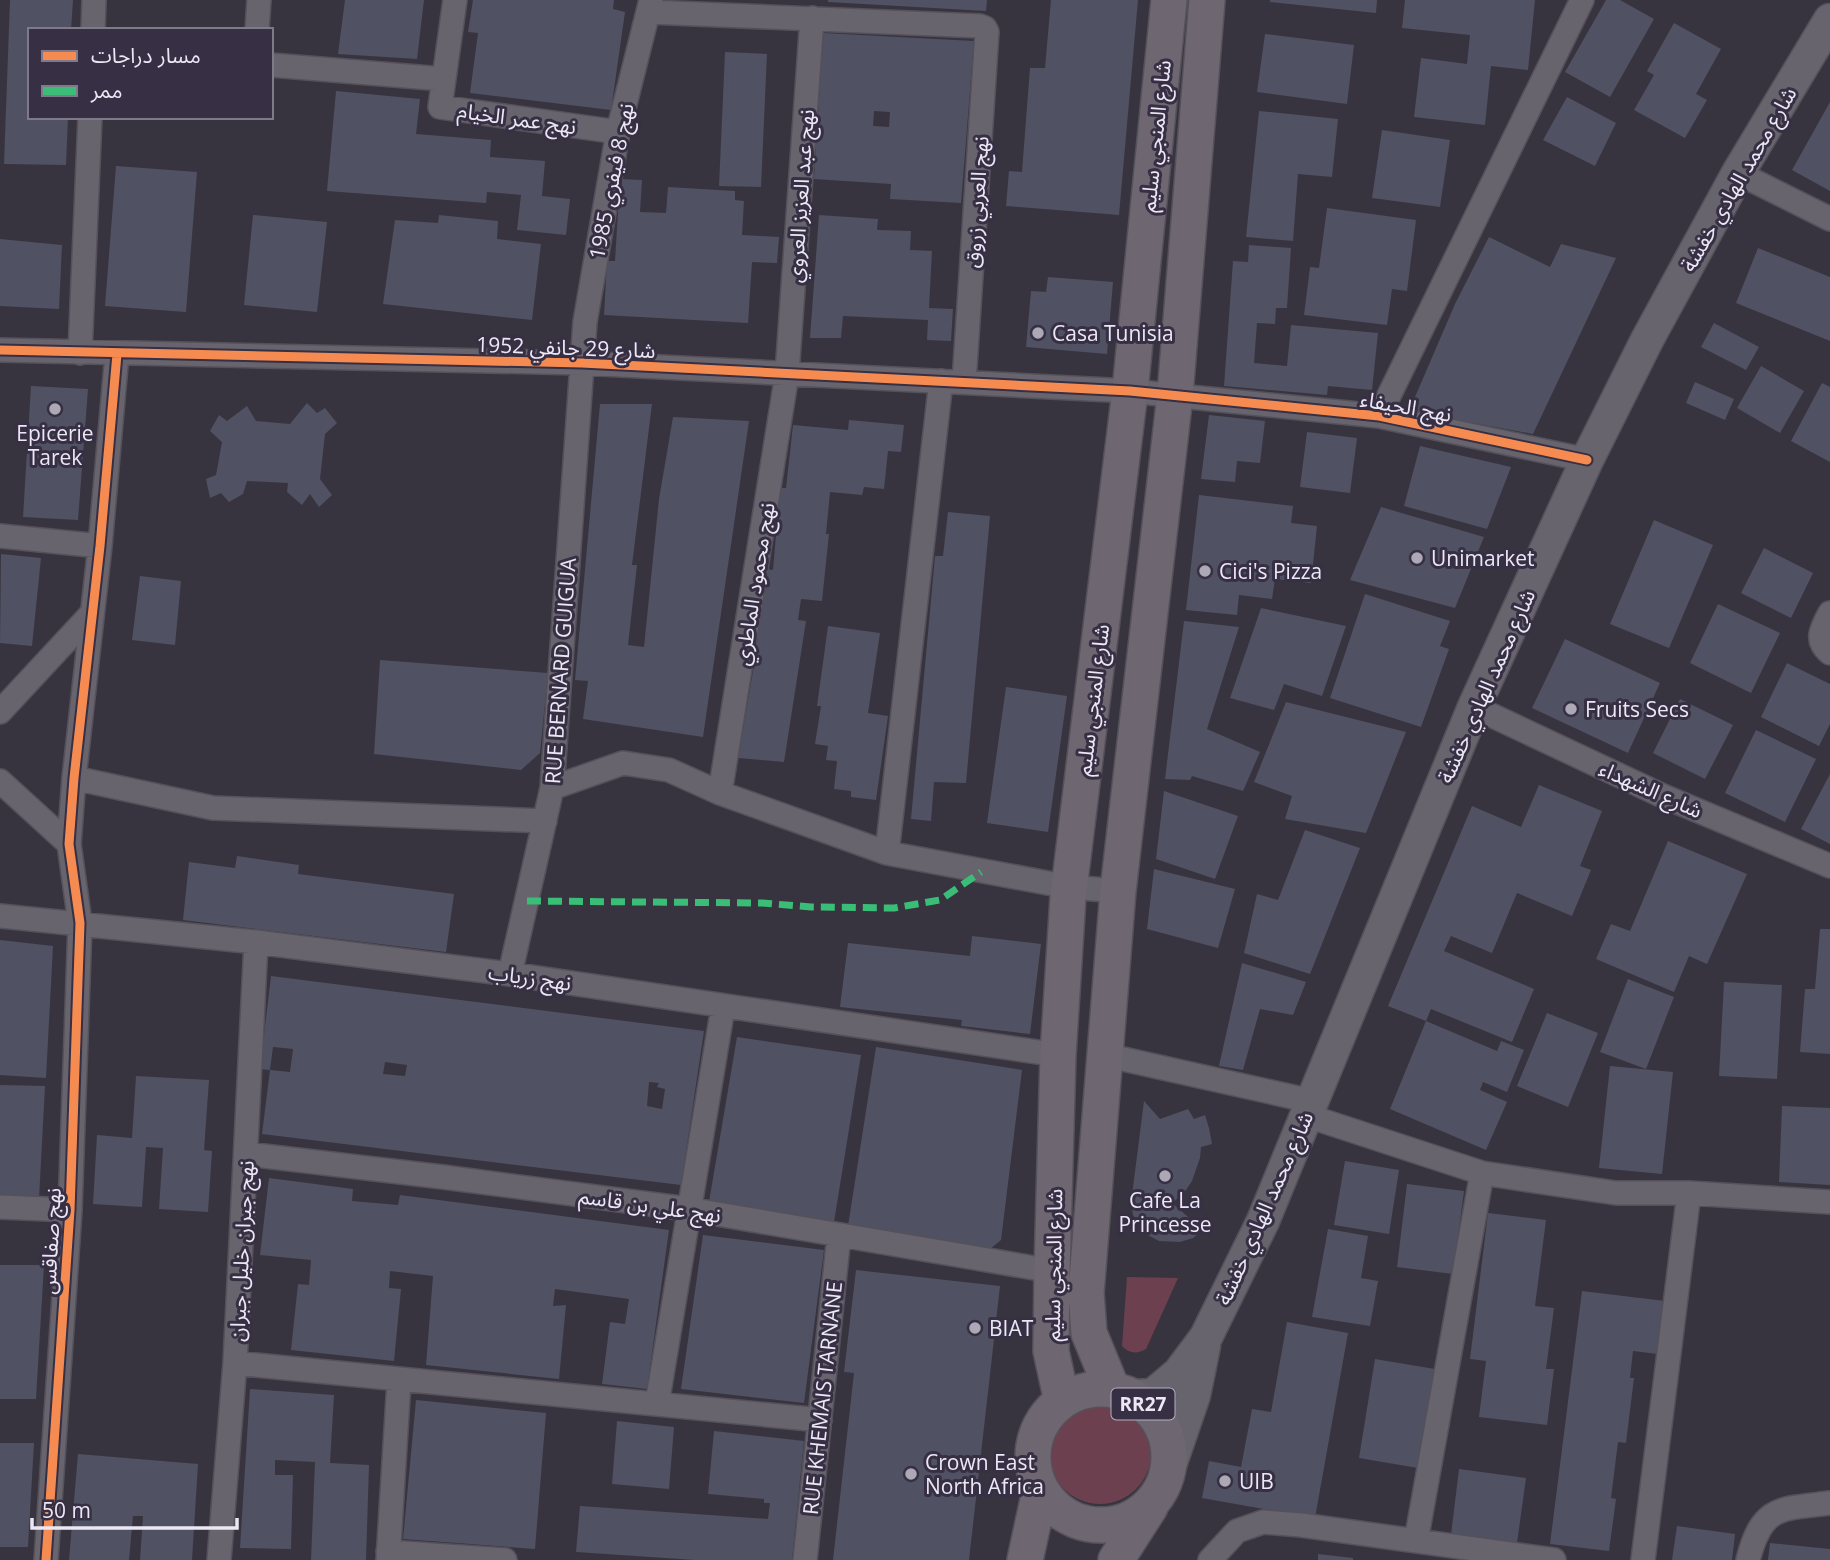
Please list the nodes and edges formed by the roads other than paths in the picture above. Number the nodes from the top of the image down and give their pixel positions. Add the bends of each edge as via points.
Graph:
1 (94, 0) edge
2 (259, 0) edge
3 (455, 0) edge
4 (1169, 0) edge
5 (1207, 0) edge
6 (1582, 0) edge
7 (650, 6) edge
8 (812, 18) junction
9 (1830, 20) edge
10 (93, 28) edge
11 (257, 28) edge
12 (273, 65) edge
13 (443, 79) junction
14 (90, 119) edge
15 (618, 132) junction
16 (1738, 173) junction
17 (1830, 219) edge
18 (0, 350) edge
19 (80, 353) junction
20 (117, 354) junction
21 (582, 363) junction
22 (788, 374) junction
23 (941, 381) junction
24 (964, 382) junction
25 (1130, 391) junction
26 (1175, 395) junction
27 (1379, 416) junction
28 (1587, 460) junction
29 (0, 536) edge
30 (100, 546) junction
31 (1830, 612) edge
32 (92, 614) junction
33 (1830, 653) edge
34 (1474, 708) junction
35 (0, 712) edge
36 (74, 778) junction
37 (0, 781) edge
38 (552, 788) junction
39 (720, 793) junction
40 (545, 821) junction
41 (69, 844) junction
42 (887, 853) junction
43 (1830, 866) edge
44 (1069, 887) junction
45 (1118, 891) junction
46 (0, 916) edge
47 (80, 923) junction
48 (256, 942) junction
49 (510, 974) junction
50 (723, 1007) junction
51 (1058, 1055) junction
52 (1105, 1055) junction
53 (1308, 1108) junction
54 (246, 1154) junction
55 (1482, 1173) junction
56 (1689, 1193) junction
57 (1830, 1202) edge
58 (0, 1207) edge
59 (688, 1209) junction
60 (70, 1210) junction
61 (839, 1235) junction
62 (1052, 1271) junction
63 (1206, 1338) junction
64 (235, 1363) junction
65 (399, 1381) junction
66 (1122, 1393) junction
67 (1062, 1401) junction
68 (657, 1404) junction
69 (820, 1420) junction
70 (1168, 1471) junction
71 (1040, 1491) junction
72 (1154, 1502) junction
73 (1830, 1503) edge
74 (1416, 1541) junction
75 (388, 1556) edge
76 (46, 1560) edge
77 (219, 1560) edge
78 (505, 1560) edge
79 (805, 1560) edge
80 (1026, 1560) edge
81 (1116, 1560) edge
82 (1210, 1560) edge
83 (1554, 1560) edge
84 (1643, 1560) edge
85 (1748, 1560) edge

1 - 10 street
2 - 11 street
3 - 13 street, نهج عمر الخيام
4 - 25 main road, شارع المنجي سليم
5 - 26 main road, شارع المنجي سليم
6 - 27 street
7 - 8 street
7 - 15 street, نهج 8 فيفري 1985
8 - 22 street, نهج عبد العزيز العروي
8 - 24 street, نهج العربي زروق via 980,26 987,32
9 - 16 main road, شارع محمد الهادي خفشة
12 - 13 street
13 - 15 street, نهج عمر الخيام via 440,107
14 - 19 street
15 - 21 street, نهج 8 فيفري 1985 via 584,322
16 - 17 street
16 - 28 main road, شارع محمد الهادي خفشة
18 - 19 street, شارع 29 جانفي 1952
19 - 20 street, شارع 29 جانفي 1952
20 - 21 street, شارع 29 جانفي 1952
20 - 30 street, نهج صفاقس
21 - 22 street, شارع 29 جانفي 1952
21 - 38 street, RUE BERNARD GUIGUA
22 - 23 street, شارع 29 جانفي 1952
22 - 39 street, نهج محمود الماطري
23 - 24 street, شارع 29 جانفي 1952
23 - 42 street
24 - 25 street, شارع 29 جانفي 1952
25 - 26 street, نهج الحيفاء
25 - 44 main road, شارع المنجي سليم
26 - 27 street, نهج الحيفاء
26 - 45 main road, شارع المنجي سليم
27 - 28 street, نهج الحيفاء
28 - 34 main road, شارع محمد الهادي خفشة
29 - 30 street
30 - 32 street, نهج صفاقس
31 - 33 street via 1819,634 1821,645
32 - 35 street
32 - 36 street, نهج صفاقس
34 - 43 street, شارع الشهداء via 1663,796
34 - 53 main road, شارع محمد الهادي خفشة
36 - 40 street via 214,808
36 - 41 street, نهج صفاقس
37 - 41 street
38 - 39 street via 622,763 669,770
38 - 40 street, RUE BERNARD GUIGUA
39 - 42 street
40 - 49 street, RUE BERNARD GUIGUA
41 - 47 street, نهج صفاقس
42 - 44 street
44 - 45 street
44 - 51 main road, شارع المنجي سليم
45 - 52 main road, شارع المنجي سليم
46 - 47 street, نهج زرياب
47 - 48 street, نهج زرياب
47 - 60 street, نهج صفاقس
48 - 49 street, نهج زرياب
48 - 54 street, نهج جبران خليل جبران
49 - 50 street, نهج زرياب
50 - 51 street, نهج زرياب
50 - 59 street
51 - 62 main road, شارع المنجي سليم
52 - 53 street
52 - 66 main road, شارع المنجي سليم via 1086,1293 1089,1333
53 - 55 street
53 - 63 main road, شارع محمد الهادي خفشة via 1263,1221
54 - 59 street, نهج علي بن قاسم
54 - 64 street, نهج جبران خليل جبران
55 - 56 street via 1616,1193
55 - 74 street
56 - 57 street
56 - 84 street
58 - 60 street
59 - 61 street, نهج علي بن قاسم
59 - 68 street
60 - 76 street, نهج صفاقس
61 - 62 street, نهج علي بن قاسم
61 - 69 street, RUE KHEMAIS TARNANE
62 - 67 main road, شارع المنجي سليم via 1051,1351
63 - 66 main road via 1179,1373 1153,1395
63 - 70 main road via 1194,1395
64 - 65 street
64 - 77 street, نهج جبران خليل جبران
65 - 68 street
65 - 75 street
66 - 67 main road, RR27 via 1094,1389
66 - 70 main road, RR27 via 1151,1410 1163,1428 1169,1448
67 - 71 main road via 1044,1419 1033,1442 1032,1467
68 - 69 street
69 - 79 street, RUE KHEMAIS TARNANE
70 - 72 main road, RR27
71 - 72 main road via 1057,1512 1081,1524 1108,1527 1133,1519
71 - 80 main road
72 - 81 main road, RR27
73 - 85 street via 1784,1508 1768,1516 1753,1538
74 - 82 street via 1263,1522 1237,1531
74 - 83 street
75 - 78 street

